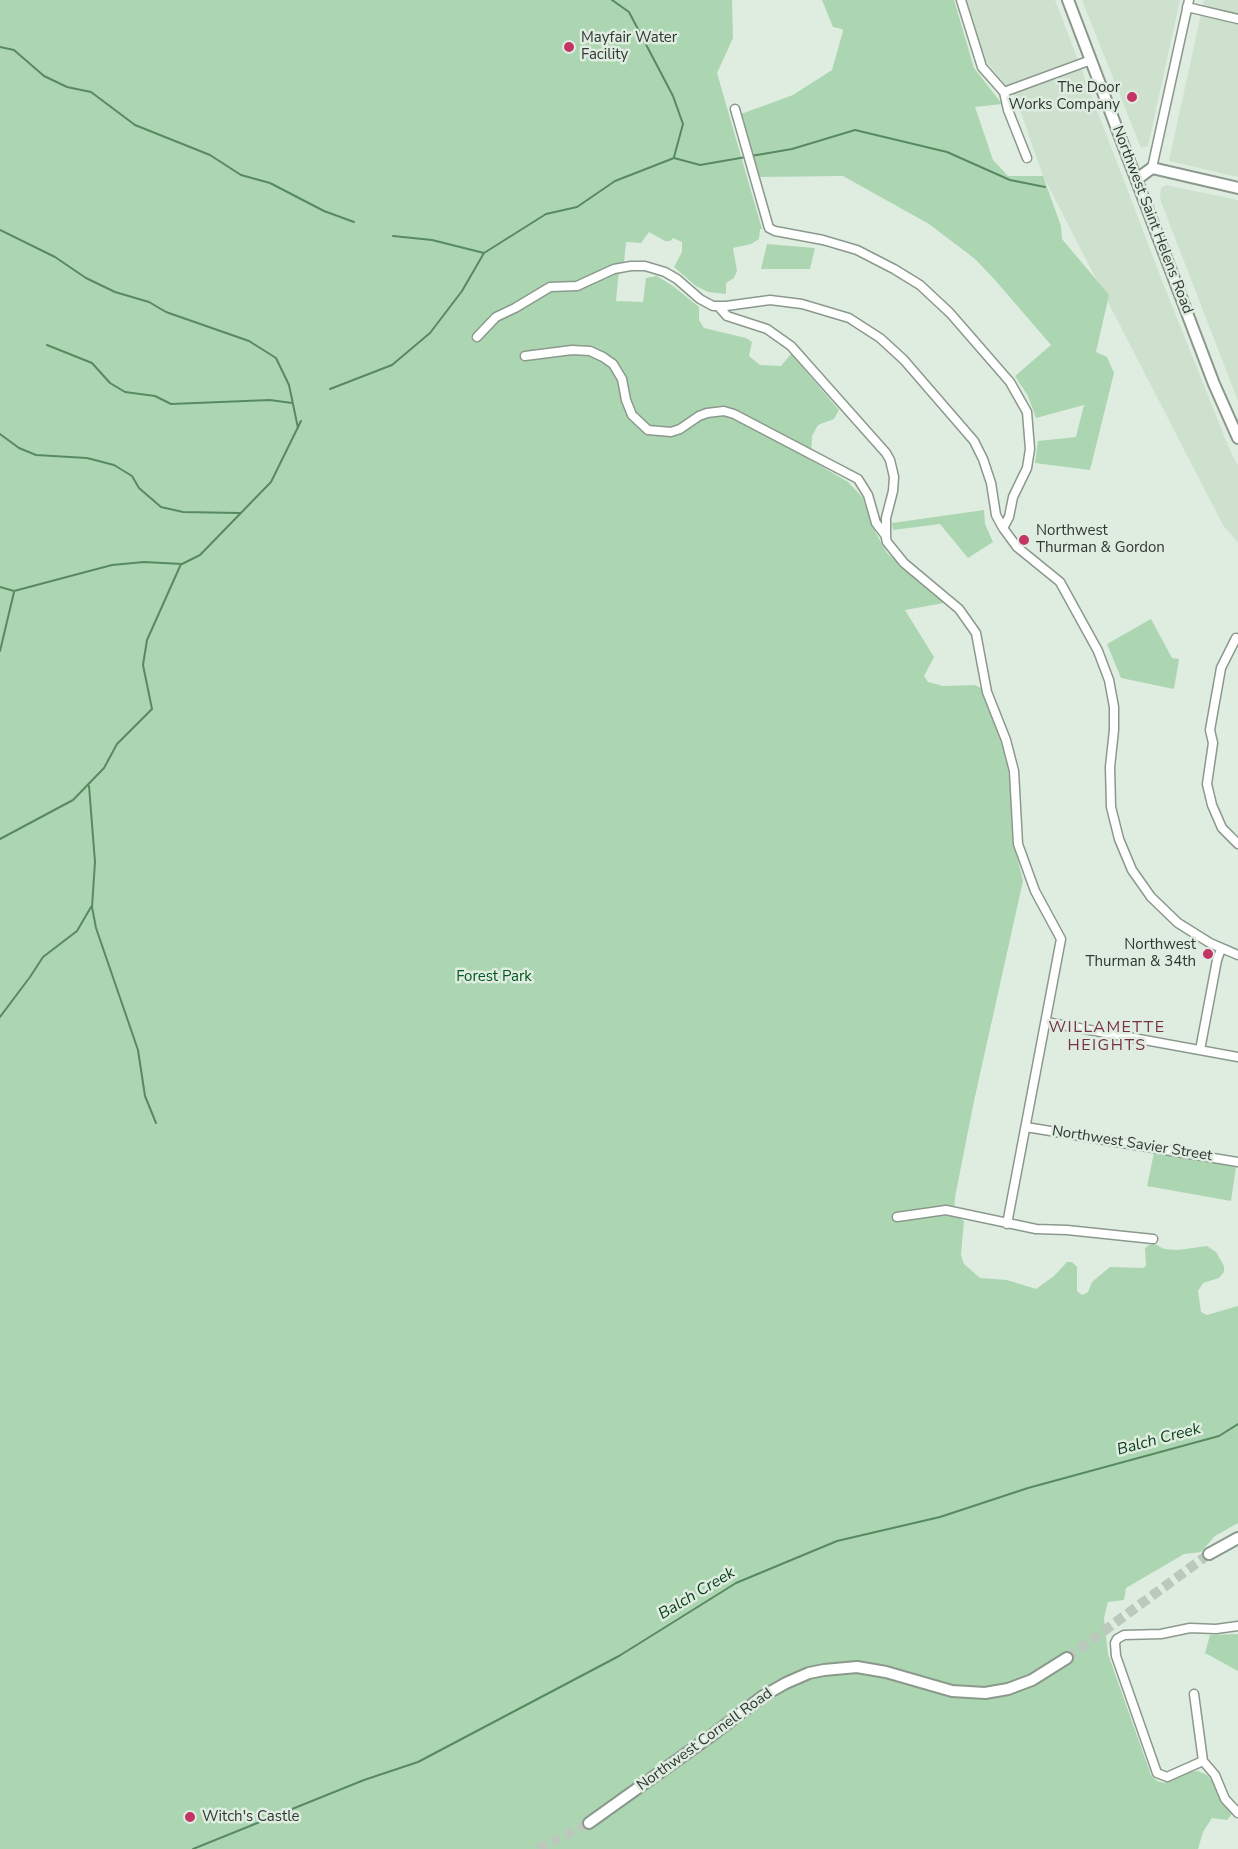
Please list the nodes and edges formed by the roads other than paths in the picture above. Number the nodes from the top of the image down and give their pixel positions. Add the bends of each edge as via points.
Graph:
1 (961, 0) edge
2 (1068, 0) edge
3 (1188, 4) edge
4 (1238, 19) edge
5 (1091, 60) junction
6 (1004, 92) junction
7 (735, 109) dead end
8 (1027, 158) dead end
9 (1152, 168) junction
10 (1137, 179) junction
11 (1238, 188) edge
12 (718, 307) junction
13 (477, 337) dead end
14 (525, 356) dead end
15 (1238, 438) edge
16 (1003, 528) junction
17 (886, 536) junction
18 (1236, 638) dead end
19 (1238, 844) edge
20 (1221, 949) junction
21 (1238, 955) edge
22 (1046, 1022) junction
23 (1200, 1050) junction
24 (1238, 1057) edge
25 (1026, 1127) junction
26 (1238, 1162) edge
27 (897, 1217) dead end
28 (1007, 1224) junction
29 (1153, 1239) dead end
30 (1238, 1538) edge
31 (1209, 1554) tunnel mouth
32 (1238, 1626) edge
33 (1067, 1658) tunnel mouth
34 (1194, 1694) dead end
35 (1203, 1761) junction
36 (1238, 1813) edge
37 (589, 1823) tunnel mouth

1 - 6 street via 981,67
2 - 5 main road, Northwest Saint Helens Road
3 - 4 street
3 - 9 street
5 - 6 street
5 - 10 main road, Northwest Saint Helens Road
6 - 8 street
7 - 16 street via 771,229 857,250 920,285 1011,382 1027,412 1030,449 1027,468
9 - 10 main road
9 - 11 main road
10 - 15 main road, Northwest Saint Helens Road
12 - 13 street via 700,299 664,272 631,266 614,269 578,286 550,287 496,317
12 - 16 street via 770,300 802,304 849,318 880,338 974,441
12 - 17 street via 727,316 766,329 790,346 886,453 894,484
14 - 17 street via 572,350 603,357 622,379 632,415 648,430 671,432 707,412 734,414 858,479 868,495 876,523
16 - 20 street via 1017,546 1060,582 1105,666 1114,707 1111,807 1129,863 1143,887 1168,915
17 - 22 street via 899,558 959,609 976,633 987,692 1014,771 1018,844 1035,891 1060,939
18 - 19 street via 1221,668 1210,730 1213,743 1207,784 1222,828
20 - 21 street
20 - 23 street
22 - 23 street
22 - 25 street
23 - 24 street
25 - 26 street, Northwest Savier Street
25 - 28 street
27 - 28 street via 946,1210
28 - 29 street
30 - 31 main road
32 - 35 street via 1124,1635 1115,1643 1116,1656 1157,1773 1167,1776
33 - 37 main road, Northwest Cornell Road via 1025,1683 985,1693 952,1691 857,1667 809,1673 764,1696
34 - 35 street
35 - 36 street

